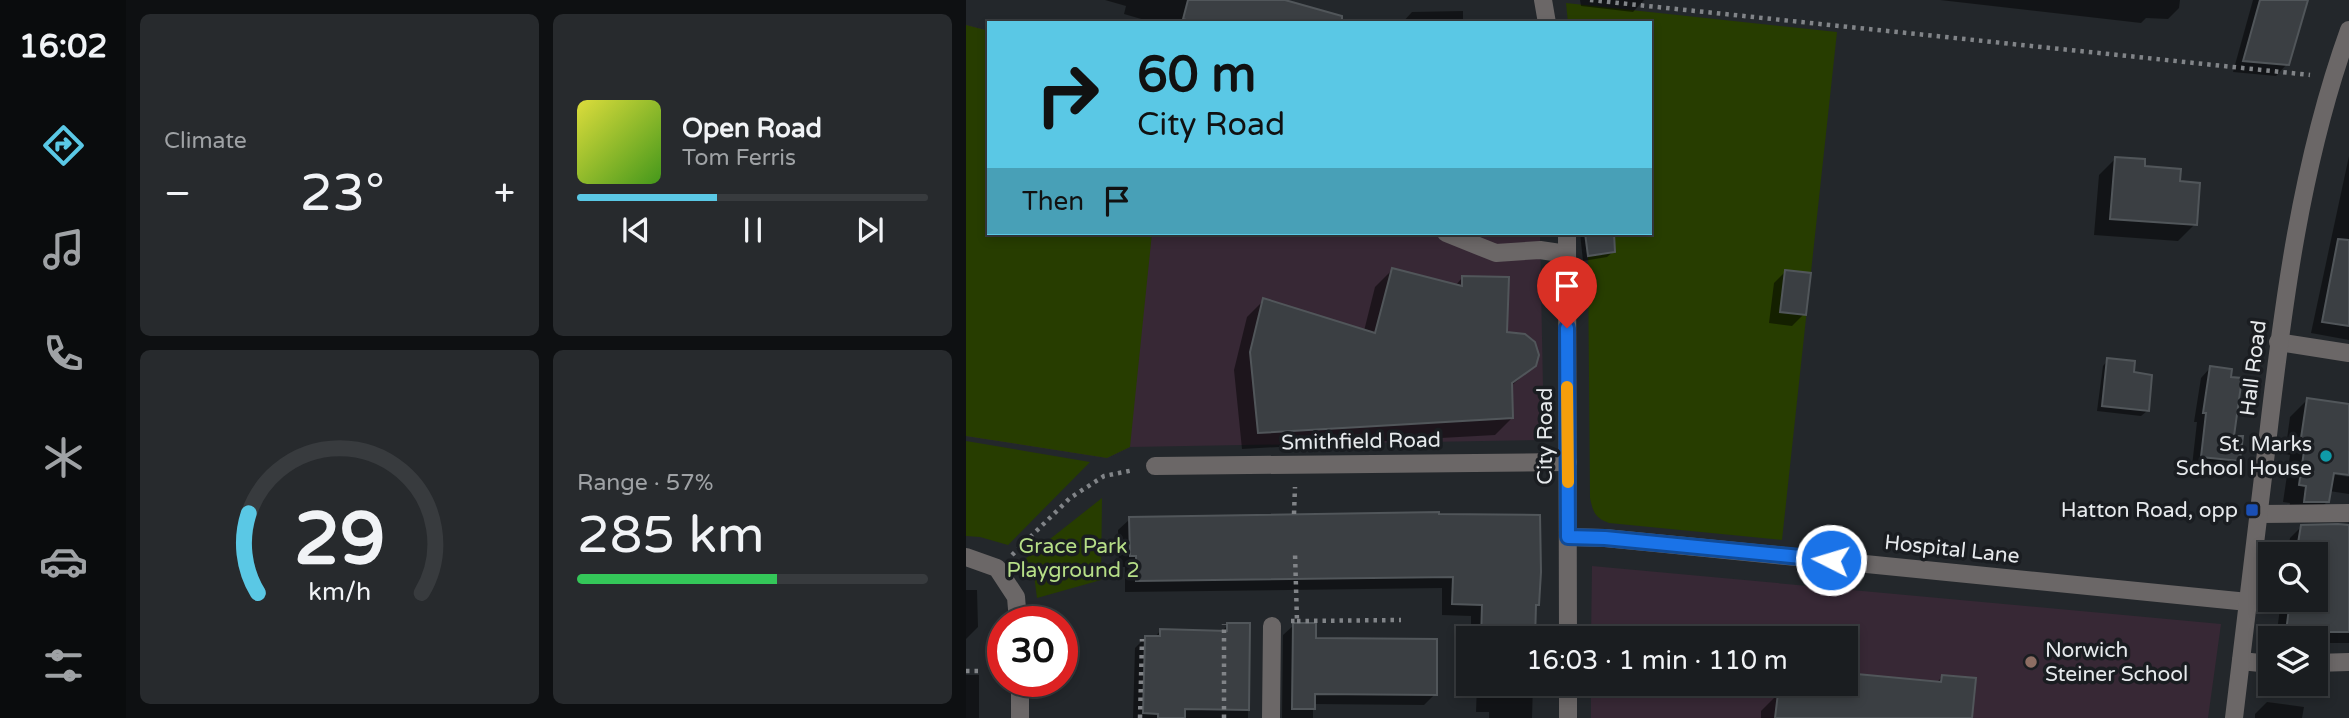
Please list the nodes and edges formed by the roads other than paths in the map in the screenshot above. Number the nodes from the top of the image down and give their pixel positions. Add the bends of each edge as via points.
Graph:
1 (1543, 0) edge
2 (1547, 21) edge
3 (2349, 30) edge
4 (2339, 72) edge
5 (1451, 235) edge
6 (1567, 235) edge
7 (1567, 254) junction
8 (2278, 342) junction
9 (2349, 353) edge
10 (1568, 462) junction
11 (1155, 466) road end
12 (2349, 513) edge
13 (2259, 514) junction
14 (1568, 537) junction
15 (966, 557) edge
16 (2248, 602) junction
17 (1016, 606) edge
18 (1279, 624) road end
19 (1568, 626) edge
20 (2241, 661) junction
21 (2349, 662) edge
22 (2258, 663) edge
23 (2328, 663) edge
24 (1568, 696) edge
25 (1020, 697) edge
26 (1020, 718) edge
27 (1271, 718) edge
28 (1568, 718) edge
29 (2234, 718) edge

1 - 2 street
3 - 4 street, Hall Road
4 - 8 street, Hall Road via 2297,220
5 - 7 street via 1496,253 1539,250
6 - 7 street, City Road
7 - 10 street, City Road
8 - 9 street
8 - 13 street, Hall Road
10 - 11 street, Smithfield Road
10 - 14 street, City Road
12 - 13 street
13 - 16 street, Hall Road
14 - 16 street, Hospital Lane
14 - 19 street, City Road
15 - 17 street via 997,568 1016,597
16 - 20 street, Hall Road
18 - 27 street
20 - 22 street
20 - 29 street, Hall Road
21 - 23 street
24 - 28 street
25 - 26 street

